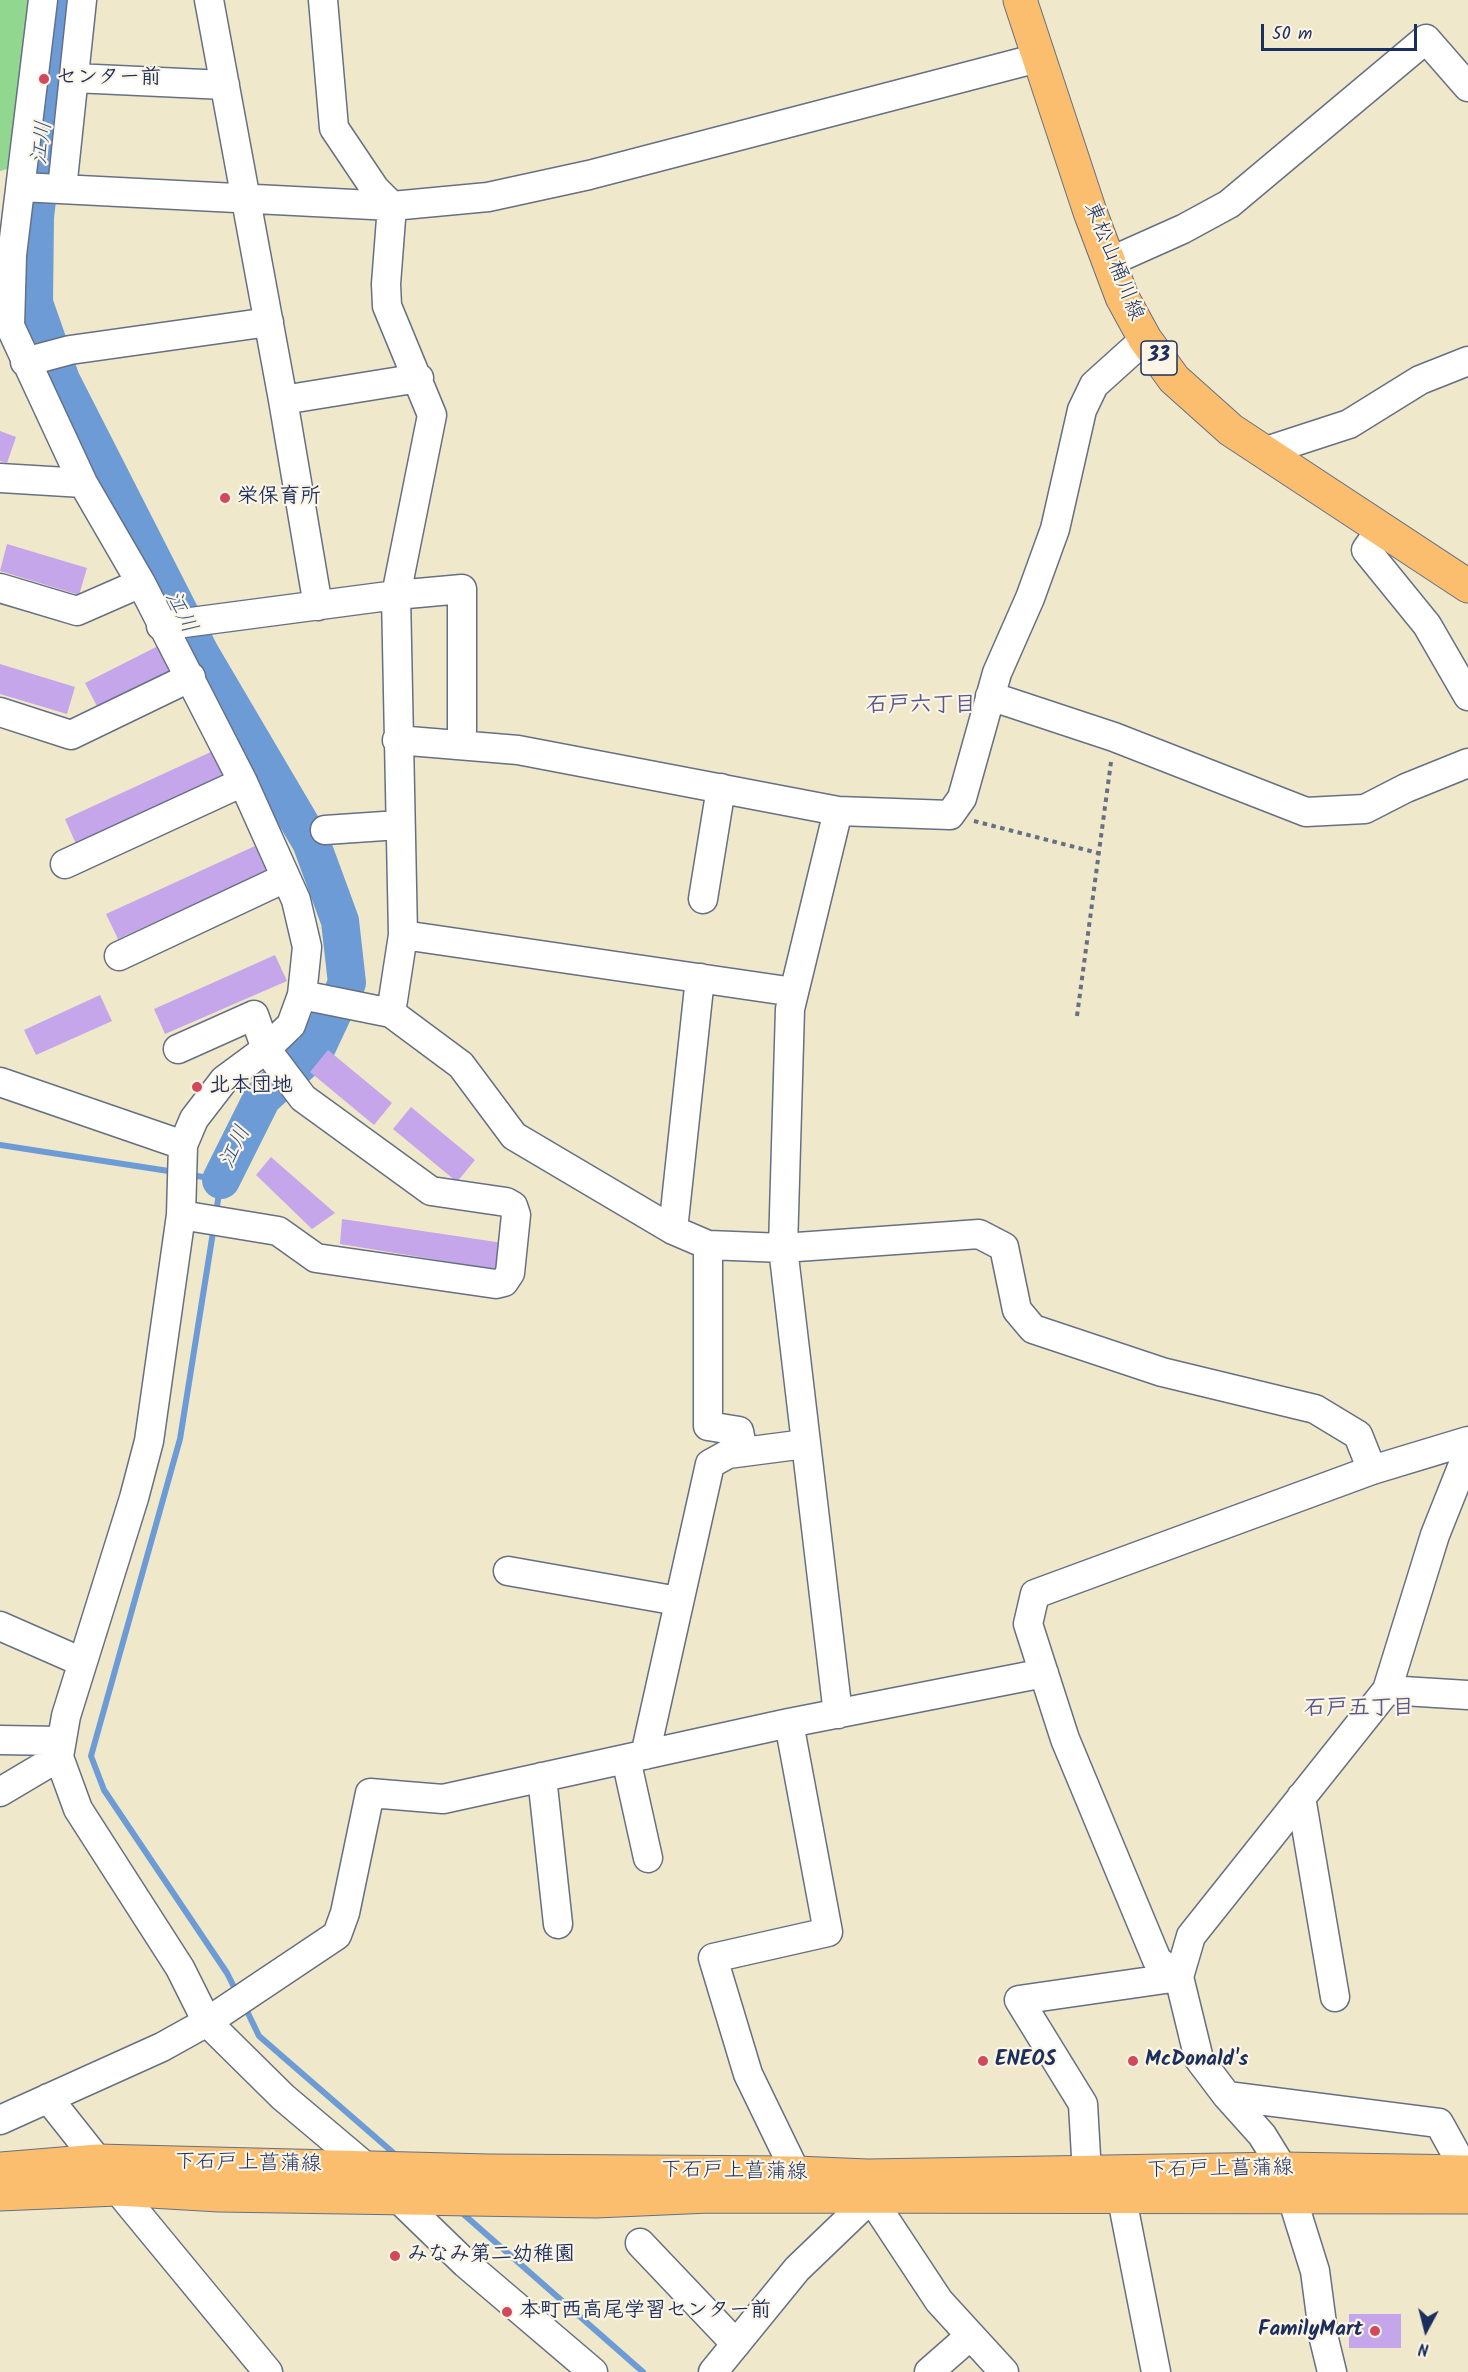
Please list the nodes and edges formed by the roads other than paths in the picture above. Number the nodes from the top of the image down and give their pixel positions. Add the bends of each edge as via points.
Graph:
1 (43, 0) edge
2 (82, 0) edge
3 (208, 0) edge
4 (323, 0) edge
5 (1020, 0) edge
6 (1038, 58) junction
7 (74, 78) junction
8 (225, 85) junction
9 (1468, 87) edge
10 (21, 187) junction
11 (62, 189) junction
12 (246, 199) junction
13 (392, 206) junction
14 (1109, 262) junction
15 (4, 303) edge
16 (269, 322) junction
17 (1145, 339) junction
18 (1468, 361) edge
19 (25, 362) junction
20 (419, 378) junction
21 (283, 400) junction
22 (1263, 452) junction
23 (0, 478) edge
24 (83, 483) junction
25 (1380, 530) junction
26 (141, 583) junction
27 (1468, 586) edge
28 (0, 588) edge
29 (396, 595) junction
30 (318, 606) junction
31 (161, 626) junction
32 (191, 677) junction
33 (990, 696) junction
34 (1468, 696) edge
35 (0, 712) edge
36 (397, 740) junction
37 (462, 745) junction
38 (1468, 763) edge
39 (243, 783) junction
40 (721, 789) junction
41 (838, 811) junction
42 (399, 825) junction
43 (325, 830) dead end
44 (65, 864) dead end
45 (285, 878) junction
46 (703, 900) dead end
47 (403, 935) junction
48 (119, 956) dead end
49 (700, 978) junction
50 (794, 992) junction
51 (302, 995) junction
52 (391, 1013) junction
53 (178, 1049) dead end
54 (266, 1049) junction
55 (0, 1082) edge
56 (183, 1145) junction
57 (181, 1215) junction
58 (673, 1230) junction
59 (708, 1245) junction
60 (783, 1248) junction
61 (1468, 1441) edge
62 (806, 1444) junction
63 (742, 1452) junction
64 (1468, 1452) edge
65 (1372, 1470) junction
66 (508, 1571) dead end
67 (678, 1601) junction
68 (0, 1626) edge
69 (82, 1662) junction
70 (1044, 1673) junction
71 (1387, 1690) junction
72 (1468, 1695) edge
73 (838, 1714) junction
74 (789, 1723) junction
75 (0, 1740) edge
76 (60, 1749) junction
77 (636, 1757) junction
78 (542, 1777) junction
79 (0, 1792) edge
80 (1301, 1797) junction
81 (648, 1858) dead end
82 (558, 1924) dead end
83 (1179, 1977) junction
84 (1335, 1997) dead end
85 (207, 2022) junction
86 (1227, 2096) junction
87 (48, 2098) junction
88 (0, 2120) edge
89 (98, 2161) junction
90 (366, 2167) junction
91 (0, 2169) edge
92 (796, 2172) junction
93 (1087, 2174) junction
94 (1467, 2180) edge
95 (1289, 2184) junction
96 (117, 2189) junction
97 (0, 2194) edge
98 (398, 2198) junction
99 (871, 2198) junction
100 (1122, 2199) junction
101 (640, 2243) dead end
102 (970, 2336) junction
103 (735, 2344) junction
104 (268, 2372) edge
105 (592, 2372) edge
106 (712, 2372) edge
107 (929, 2372) edge
108 (1004, 2372) edge
109 (1156, 2372) edge
110 (1332, 2372) edge

1 - 10 street
2 - 7 street
3 - 8 street
4 - 13 street via 334,128 375,189
5 - 6 main road, 東松山桶川線 / 33
6 - 13 street via 589,175 488,196
6 - 14 main road, 東松山桶川線 / 33
7 - 8 street
7 - 11 street
8 - 12 street
9 - 14 street via 1426,39 1229,204
10 - 11 street
10 - 15 street
11 - 12 street
12 - 13 street
12 - 16 street
13 - 20 street via 387,306
14 - 17 main road, 東松山桶川線 / 33 via 1122,297
15 - 19 street
16 - 19 street via 70,350
16 - 21 street
17 - 22 main road, 東松山桶川線 / 33 via 1174,378 1231,430
17 - 33 street via 1094,385 1082,410 1055,529
18 - 22 street via 1420,380 1349,424
19 - 24 street
20 - 21 street
20 - 29 street via 432,415
21 - 30 street
22 - 25 main road, 東松山桶川線 / 33
23 - 24 street
24 - 26 street
25 - 27 main road, 東松山桶川線 / 33
25 - 34 street via 1366,550 1427,625
26 - 28 street via 77,611
26 - 31 street
29 - 30 street
29 - 36 street
29 - 37 street via 462,589
30 - 31 street
31 - 32 street
32 - 35 street via 71,735
32 - 39 street
33 - 38 street via 1114,737 1306,812 1365,809
33 - 41 street via 962,798 950,815
36 - 37 street
36 - 42 street
37 - 40 street via 518,750
39 - 44 street
39 - 45 street
40 - 41 street
40 - 46 street
41 - 50 street
42 - 43 street
42 - 47 street
45 - 48 street
45 - 51 street via 296,900 307,947
47 - 49 street
47 - 52 street
49 - 50 street
49 - 58 street
50 - 60 street via 790,1009
51 - 52 street
51 - 54 street via 291,1025
52 - 58 street via 461,1065 514,1136
53 - 54 street via 254,1015
54 - 56 street via 224,1080 194,1119
54 - 57 street via 303,1098 431,1191 513,1206 516,1215 510,1273 504,1282 496,1284 316,1258 278,1231
55 - 56 street
56 - 57 street
57 - 69 street via 149,1441
58 - 59 street
59 - 60 street
59 - 63 street via 708,1426 739,1431
60 - 62 street
60 - 65 street via 979,1234 1004,1247 1017,1310 1033,1329 1161,1372 1315,1409 1358,1435
61 - 65 street
62 - 63 street
62 - 73 street
63 - 67 street via 728,1454 710,1464
64 - 71 street via 1435,1535
65 - 70 street via 1035,1594 1028,1624
66 - 67 street
67 - 77 street
68 - 69 street
69 - 76 street
70 - 73 street
70 - 83 street via 1065,1739 1157,1960
71 - 72 street
71 - 80 street
73 - 74 street
74 - 77 street
74 - 92 street via 828,1932 713,1958 748,2074
75 - 76 street
76 - 79 street
76 - 85 street via 78,1809 180,1968
77 - 78 street
77 - 81 street
78 - 82 street
78 - 85 street via 443,1799 370,1793 337,1935
80 - 83 street via 1191,1936
80 - 84 street
83 - 86 street via 1199,2059
83 - 93 street via 1019,2000 1083,2104
85 - 87 street via 162,2047
85 - 90 street via 283,2097
86 - 94 street via 1439,2122
86 - 95 street via 1262,2135
87 - 88 street
87 - 89 street
89 - 90 main road, 下石戸上菖蒲線
89 - 91 main road, 下石戸上菖蒲線
89 - 96 main road
90 - 92 main road, 下石戸上菖蒲線
90 - 98 street
92 - 93 main road, 下石戸上菖蒲線 via 868,2176
93 - 95 main road, 下石戸上菖蒲線
94 - 95 main road, 下石戸上菖蒲線
95 - 100 main road, 下石戸上菖蒲線
95 - 110 street via 1315,2271
96 - 97 main road, 下石戸上菖蒲線
96 - 98 main road, 下石戸上菖蒲線
96 - 104 street
98 - 99 main road, 下石戸上菖蒲線
98 - 105 street via 465,2263
99 - 100 main road, 下石戸上菖蒲線
99 - 102 street via 939,2301
99 - 103 street via 797,2269
100 - 109 street
101 - 103 street
102 - 107 street
102 - 108 street
103 - 106 street

